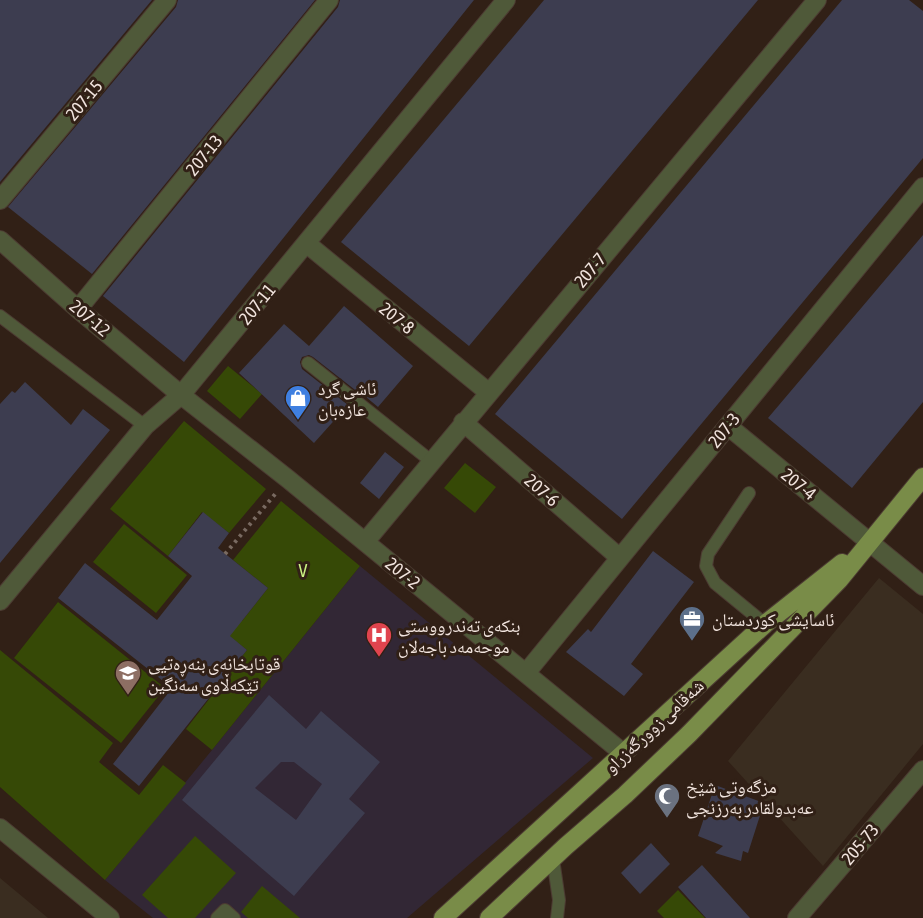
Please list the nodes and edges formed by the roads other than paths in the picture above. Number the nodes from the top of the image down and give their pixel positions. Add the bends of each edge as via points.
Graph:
1 (167, 0) edge
2 (329, 0) edge
3 (506, 0) edge
4 (817, 0) edge
5 (923, 187) edge
6 (0, 200) edge
7 (0, 240) edge
8 (306, 243) junction
9 (78, 309) junction
10 (0, 316) edge
11 (308, 363) dead end
12 (488, 392) junction
13 (181, 395) junction
14 (463, 422) junction
15 (145, 426) junction
16 (728, 426) junction
17 (431, 461) junction
18 (923, 477) edge
19 (749, 493) dead end
20 (870, 541) junction
21 (365, 542) junction
22 (620, 558) junction
23 (923, 586) edge
24 (0, 601) edge
25 (765, 624) junction
26 (526, 673) junction
27 (623, 753) junction
28 (922, 771) edge
29 (0, 828) edge
30 (553, 859) junction
31 (110, 918) edge
32 (217, 918) edge
33 (234, 918) edge
34 (443, 918) edge
35 (489, 918) edge
36 (557, 918) edge
37 (797, 918) edge

1 - 6 street, 207-15
2 - 9 street, 207-13
3 - 8 street, 207-11
4 - 12 street, 207-7
5 - 16 street, 207-3
7 - 9 street, 207-12
8 - 12 street, 207-8
8 - 13 street, 207-11
9 - 13 street, 207-12
10 - 15 lane
11 - 17 lane
12 - 14 street, 207-7
13 - 15 street, 207-11
13 - 21 street, 207-2
14 - 17 street, 207-7
14 - 22 street, 207-6
15 - 24 street, 207-11
16 - 20 street, 207-4
16 - 22 street, 207-3
17 - 21 street, 207-7
18 - 20 main road, شەقامی زوورگەزراو
19 - 25 lane via 708,554 706,566 715,583
20 - 23 street, 207-4
20 - 25 main road, شەقامی زوورگەزراو
20 - 30 main road, شەقامی زوورگەزراو via 839,580 689,734
21 - 26 street, 207-2
22 - 26 street, 207-3
25 - 27 main road, شەقامی زوورگەزراو
26 - 27 street, 207-2
27 - 34 main road, شەقامی زوورگەزراو
28 - 37 street, 205-73
29 - 31 street
30 - 35 main road, شەقامی زوورگەزراو
30 - 36 lane via 559,900
32 - 33 lane via 225,910

